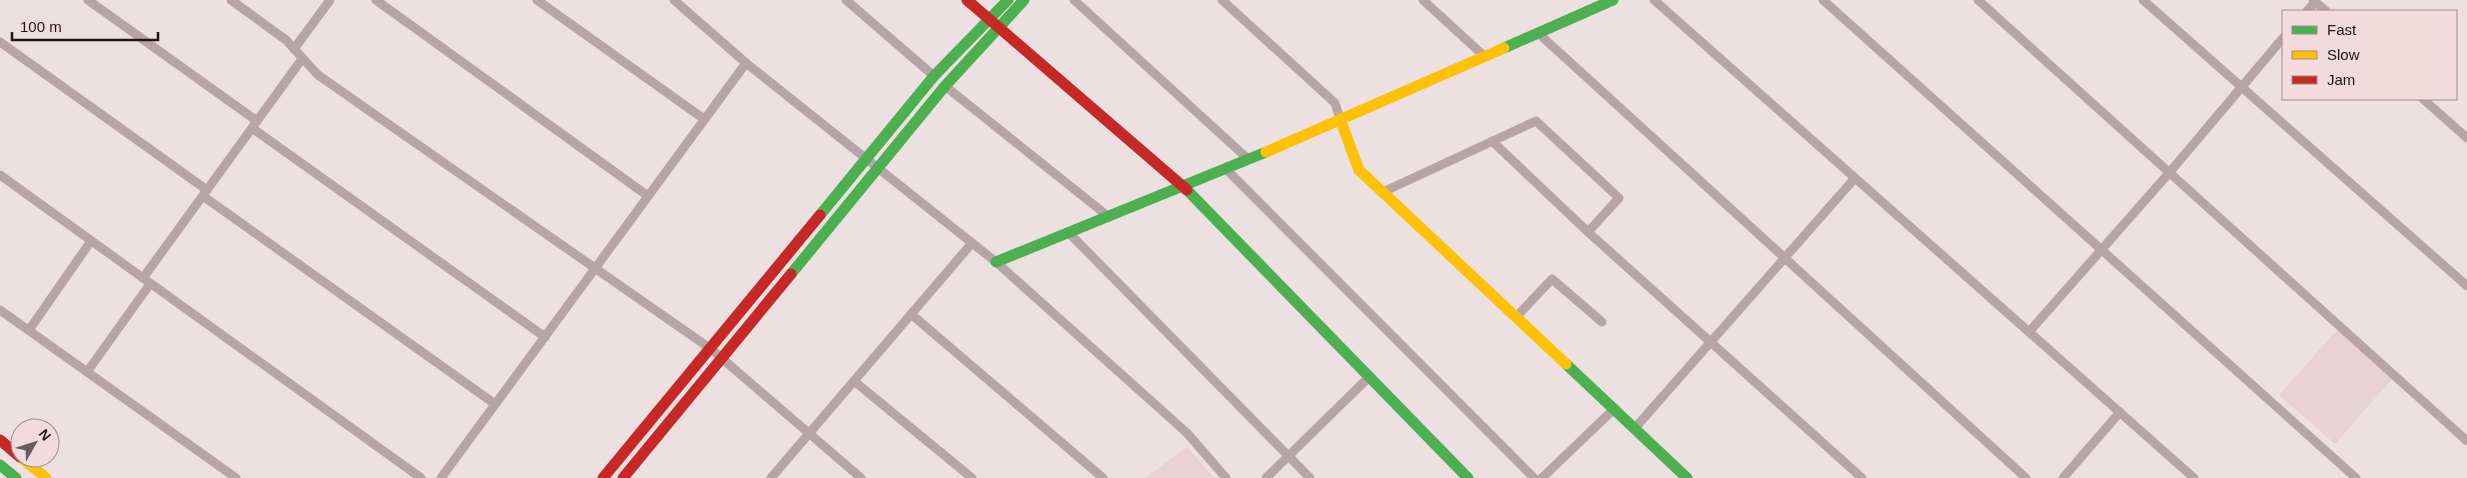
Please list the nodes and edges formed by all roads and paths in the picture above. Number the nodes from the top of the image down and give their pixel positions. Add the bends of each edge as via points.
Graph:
1 (88, 0) edge
2 (231, 0) edge
3 (330, 0) edge
4 (376, 0) edge
5 (537, 0) edge
6 (674, 0) edge
7 (846, 0) edge
8 (967, 0) edge
9 (1008, 0) edge
10 (1024, 0) edge
11 (1074, 0) edge
12 (1222, 0) edge
13 (1422, 0) edge
14 (1613, 0) edge
15 (1654, 0) edge
16 (1823, 0) edge
17 (1978, 0) edge
18 (2143, 0) edge
19 (2314, 1) edge
20 (2325, 10) edge
21 (989, 20) junction
22 (998, 28) junction
23 (1538, 33) junction
24 (2282, 39) edge
25 (0, 42) edge
26 (294, 49) junction
27 (1484, 56) junction
28 (302, 59) junction
29 (746, 63) junction
30 (934, 76) junction
31 (945, 86) junction
32 (2241, 87) junction
33 (2424, 100) edge
34 (704, 119) junction
35 (1340, 119) junction
36 (255, 125) junction
37 (2467, 138) edge
38 (1492, 141) junction
39 (866, 158) junction
40 (1248, 159) junction
41 (877, 168) junction
42 (1226, 169) junction
43 (2169, 173) junction
44 (0, 175) edge
45 (1855, 178) junction
46 (1182, 186) junction
47 (1383, 192) junction
48 (205, 193) junction
49 (648, 196) junction
50 (1109, 217) junction
51 (1588, 232) junction
52 (1069, 233) junction
53 (90, 240) junction
54 (972, 243) junction
55 (2101, 250) junction
56 (1784, 259) junction
57 (996, 262) junction
58 (595, 267) junction
59 (146, 281) junction
60 (2467, 286) edge
61 (0, 310) edge
62 (911, 314) junction
63 (1517, 316) junction
64 (1602, 322) dead end
65 (29, 330) junction
66 (2029, 332) junction
67 (545, 336) junction
68 (1711, 342) junction
69 (711, 350) junction
70 (723, 359) junction
71 (87, 372) junction
72 (1368, 378) junction
73 (854, 381) junction
74 (495, 404) junction
75 (1615, 408) junction
76 (2120, 412) junction
77 (1635, 428) junction
78 (809, 434) junction
79 (0, 440) edge
80 (2467, 441) edge
81 (10, 448) edge
82 (1288, 456) junction
83 (0, 465) edge
84 (34, 468) edge
85 (16, 478) edge
86 (46, 478) edge
87 (236, 478) edge
88 (421, 478) edge
89 (441, 478) edge
90 (603, 478) edge
91 (623, 478) edge
92 (771, 478) edge
93 (861, 478) edge
94 (972, 478) edge
95 (1103, 478) edge
96 (1226, 478) edge
97 (1266, 478) edge
98 (1310, 478) edge
99 (1468, 478) edge
100 (1534, 478) edge
101 (1542, 478) edge
102 (1687, 478) edge
103 (1862, 478) edge
104 (2026, 478) edge
105 (2063, 478) edge
106 (2194, 478) edge
107 (2356, 478) edge

1 - 36 street
2 - 26 street
3 - 26 street
4 - 49 street
5 - 34 street
6 - 29 street
7 - 30 street
8 - 21 main road
9 - 21 main road
10 - 22 main road
11 - 40 street
12 - 35 street via 1335,104
13 - 27 street
14 - 23 main road
15 - 45 street
16 - 55 street
17 - 43 street
18 - 32 street
19 - 20 street
21 - 22 main road
21 - 30 main road
22 - 31 main road
22 - 46 main road
23 - 27 main road
23 - 56 street
24 - 32 street
25 - 48 street
26 - 28 street
27 - 35 main road
28 - 36 street
28 - 58 street via 318,75
29 - 34 street
29 - 39 street
30 - 39 main road
31 - 41 main road
31 - 50 street
32 - 43 street
32 - 60 street
33 - 37 street
34 - 49 street
35 - 40 main road
35 - 47 main road via 1359,170
36 - 48 street
36 - 67 street
38 - 47 street
38 - 51 street
38 - 51 street via 1536,121 1619,198
39 - 41 street
39 - 69 main road
40 - 42 main road
41 - 54 street
41 - 70 main road
42 - 46 main road
42 - 100 street
43 - 55 street
43 - 80 street
44 - 53 street
45 - 56 street
45 - 66 street
46 - 50 main road
46 - 72 main road
47 - 63 main road
48 - 59 street
48 - 74 street
49 - 58 street
50 - 52 main road
51 - 68 street
52 - 57 main road
52 - 82 street
53 - 59 street
53 - 65 street
54 - 57 street
54 - 62 street
55 - 66 street
55 - 107 street
56 - 68 street
56 - 104 street
57 - 96 street via 1187,433
58 - 67 street
58 - 69 street
59 - 71 street
59 - 88 street
61 - 65 street
62 - 73 street
62 - 95 street
63 - 64 street via 1552,279
63 - 75 main road
65 - 71 street
66 - 76 street
67 - 74 street
68 - 77 street
68 - 103 street
69 - 70 street
69 - 90 main road
70 - 78 street
70 - 91 main road
71 - 87 street
72 - 82 street
72 - 99 main road
73 - 78 street
73 - 94 street
74 - 89 street
75 - 77 main road
75 - 101 street
76 - 105 street
76 - 106 street
77 - 102 main road
78 - 92 street
78 - 93 street
79 - 81 main road
82 - 97 street
82 - 98 street
83 - 85 main road
84 - 86 main road

